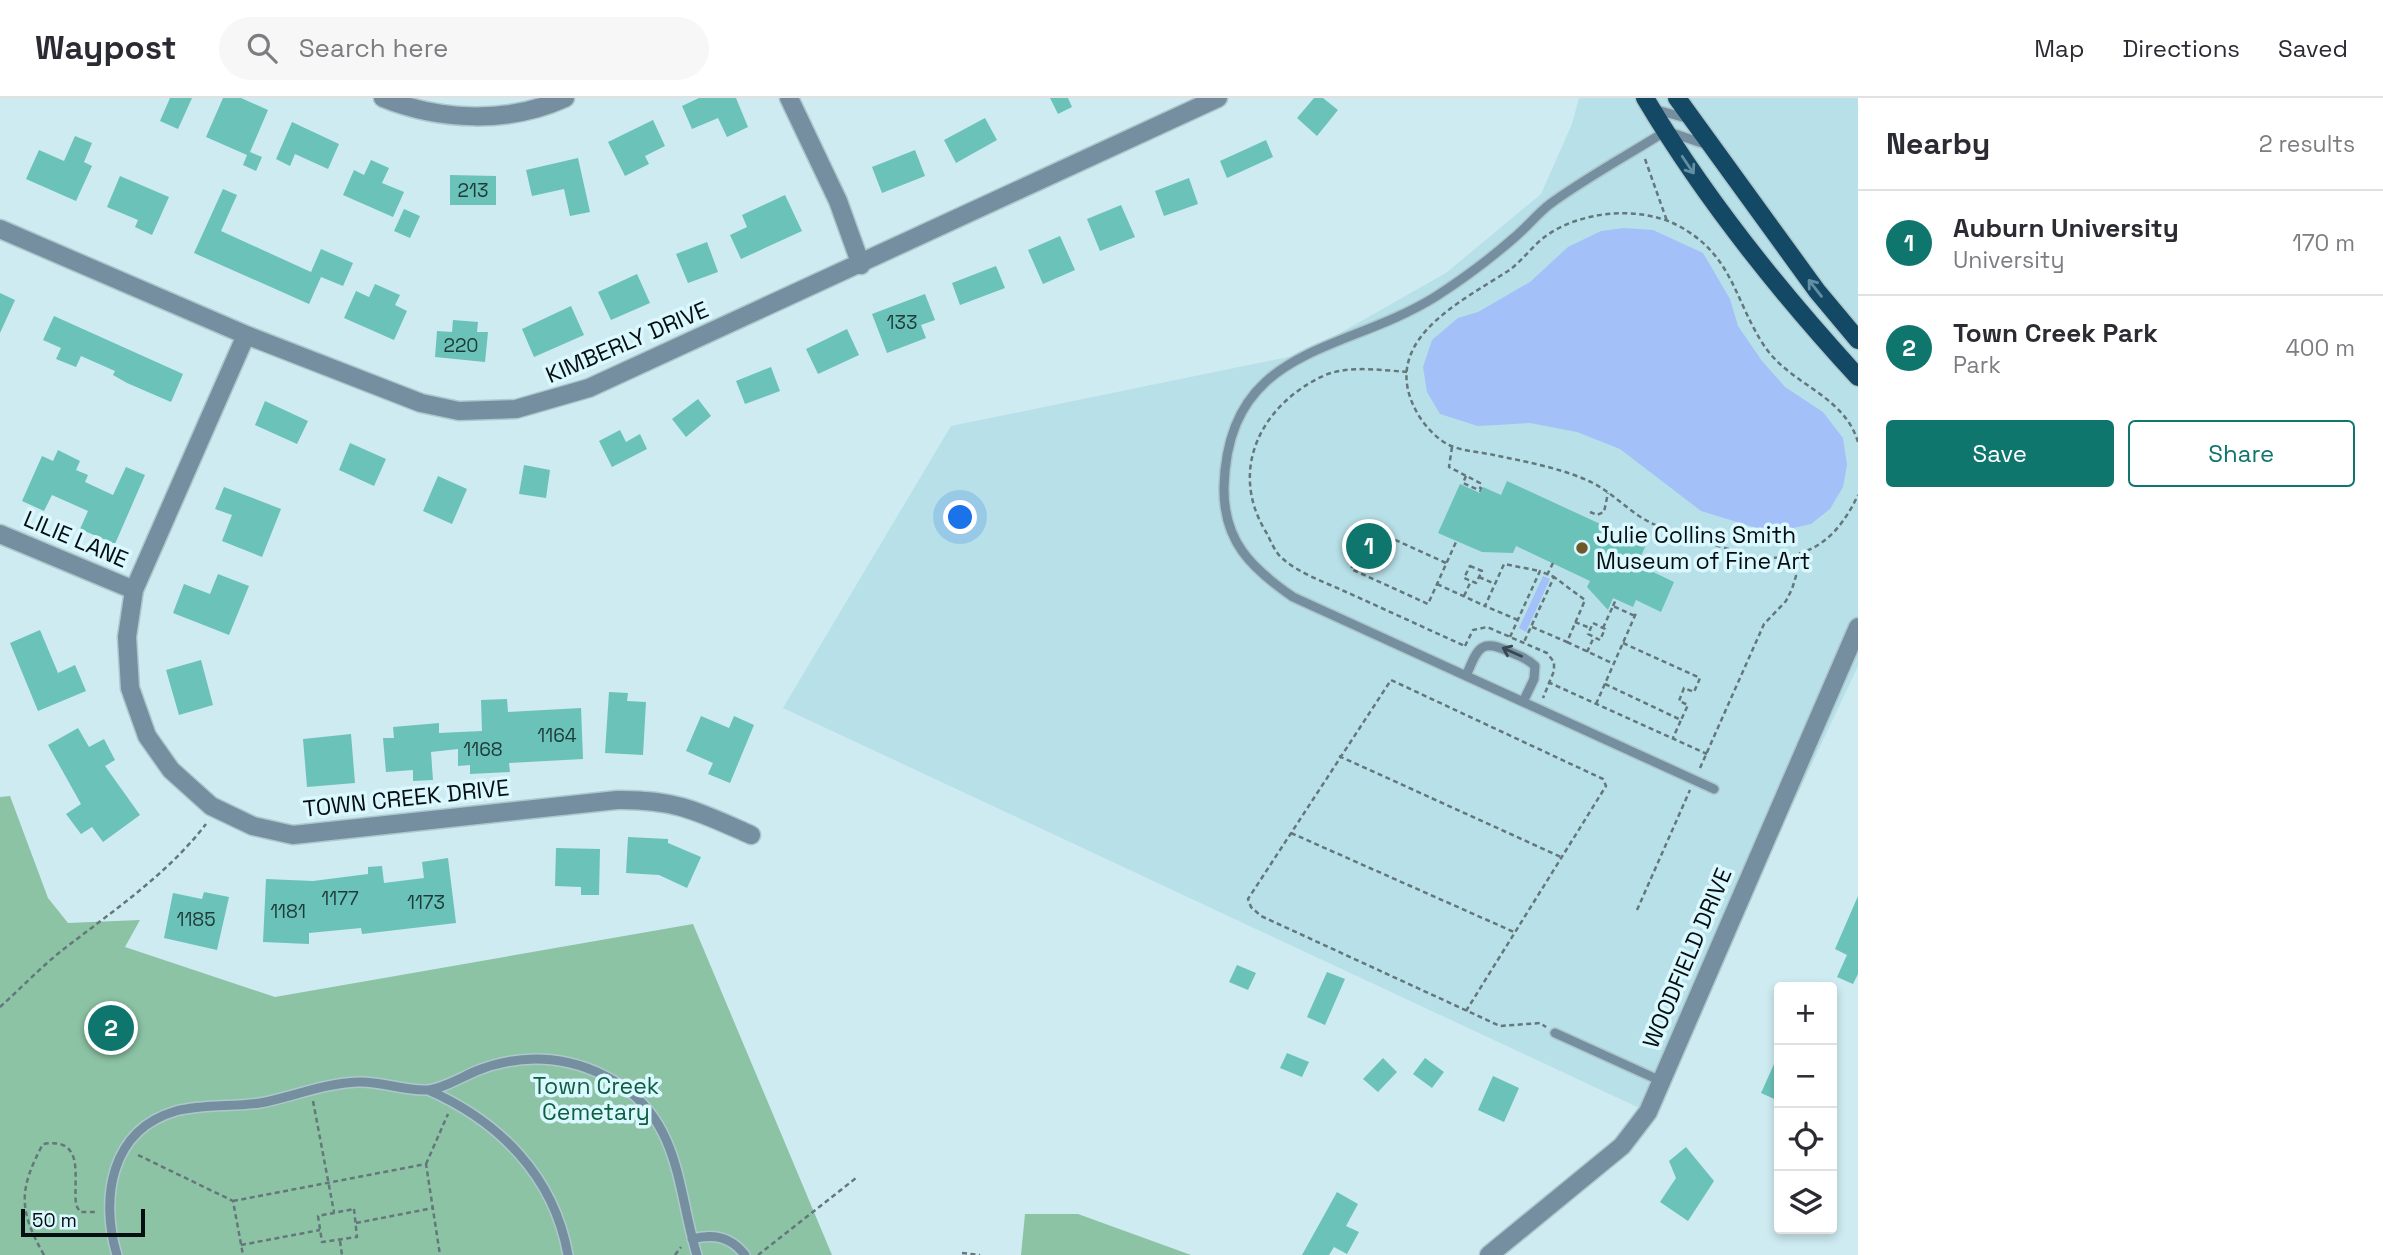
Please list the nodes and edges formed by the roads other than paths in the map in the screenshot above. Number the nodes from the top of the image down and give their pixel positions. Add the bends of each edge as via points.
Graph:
1 (383, 98) edge
2 (565, 98) edge
3 (789, 98) edge
4 (1218, 98) edge
5 (1677, 98) edge
6 (1648, 103) edge
7 (1692, 119) junction
8 (1666, 131) junction
9 (1711, 147) junction
10 (0, 229) edge
11 (861, 265) junction
12 (246, 335) junction
13 (1858, 340) edge
14 (1858, 377) edge
15 (0, 534) edge
16 (134, 590) junction
17 (1858, 627) edge
18 (1466, 676) junction
19 (1523, 702) junction
20 (1714, 789) dead end
21 (751, 835) dead end
22 (1555, 1032) road end
23 (1661, 1081) junction
24 (428, 1090) junction
25 (692, 1239) junction
26 (117, 1255) edge
27 (568, 1255) edge
28 (697, 1255) edge
29 (745, 1255) edge
30 (1489, 1255) edge

1 - 2 street via 442,115 482,117 521,112
3 - 11 street via 838,201
4 - 11 street, KIMBERLY DRIVE
5 - 7 main road
6 - 7 lane
6 - 8 main road
7 - 9 main road
8 - 9 lane
8 -> 14 main road via 1784,295
8 - 18 lane via 1548,205 1477,269 1432,298 1303,354 1275,372 1252,395 1235,428 1225,456 1224,498 1227,524 1244,556 1293,597
13 -> 9 main road
10 - 12 street, KIMBERLY DRIVE
11 - 12 street, KIMBERLY DRIVE via 589,388 516,409 459,411 421,403
12 - 16 street, TOWN CREEK DRIVE
15 - 16 street, LILIE LANE
16 - 21 street, TOWN CREEK DRIVE via 127,637 130,688 147,736 171,770 211,806 253,826 293,835 655,799 689,808
17 - 23 street, WOODFIELD DRIVE
18 - 19 lane
19 -> 18 lane via 1534,678 1535,666 1530,660 1485,645
19 - 20 lane
22 - 23 lane
23 - 30 street, WOODFIELD DRIVE via 1647,1112 1622,1146
24 - 25 lane via 517,1059 550,1058 600,1073 623,1087 658,1121 671,1145
24 - 26 lane via 358,1082 258,1103 202,1106 151,1123 125,1149 108,1190 107,1210
24 - 27 lane via 453,1101 518,1150 543,1183 557,1212
25 - 28 lane
25 - 29 lane via 721,1237

